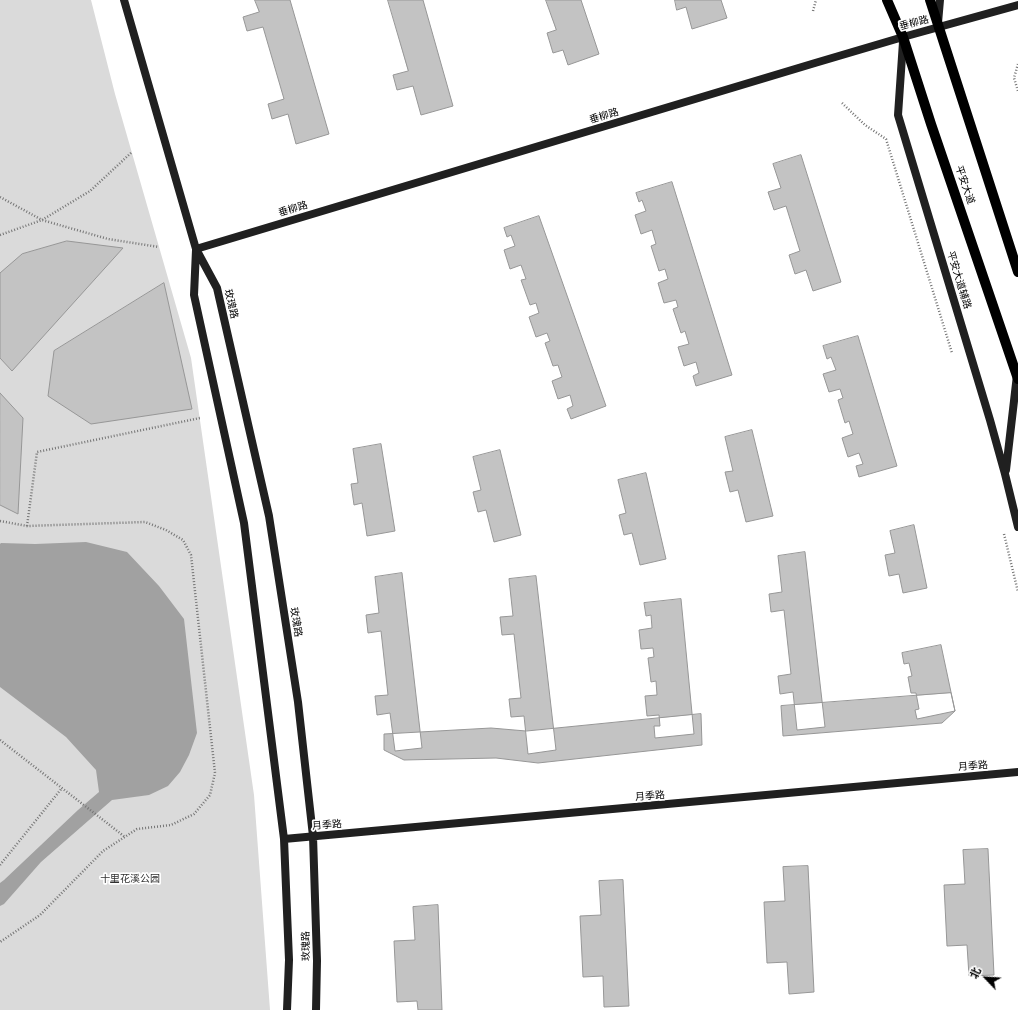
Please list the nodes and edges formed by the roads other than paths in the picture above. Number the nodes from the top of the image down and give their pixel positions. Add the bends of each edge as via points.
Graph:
1 (124, 0) edge
2 (888, 0) edge
3 (930, 0) edge
4 (940, 0) edge
5 (1018, 5) edge
6 (938, 27) junction
7 (903, 37) junction
8 (196, 249) junction
9 (1018, 272) edge
10 (1018, 377) edge
11 (1005, 474) junction
12 (1018, 527) edge
13 (1018, 772) edge
14 (313, 836) junction
15 (284, 839) junction
16 (287, 1010) edge
17 (316, 1010) edge

1 - 8 street, 玫瑰路
2 - 7 main road, 平安大道
3 - 6 main road
4 - 6 street
5 - 6 street, 垂柳路
6 - 7 street, 垂柳路
6 - 9 main road
7 - 8 street, 垂柳路
7 - 10 main road, 平安大道
7 - 11 street, 平安大道辅路 via 898,115
8 - 14 street, 玫瑰路 via 217,288 269,516 298,702
8 - 15 street, 玫瑰路 via 194,296 244,523
10 - 11 street
11 - 12 street, 平安大道辅路
13 - 14 street, 月季路
14 - 15 street, 月季路
14 - 17 street, 玫瑰路
15 - 16 street, 玫瑰路 via 289,960

